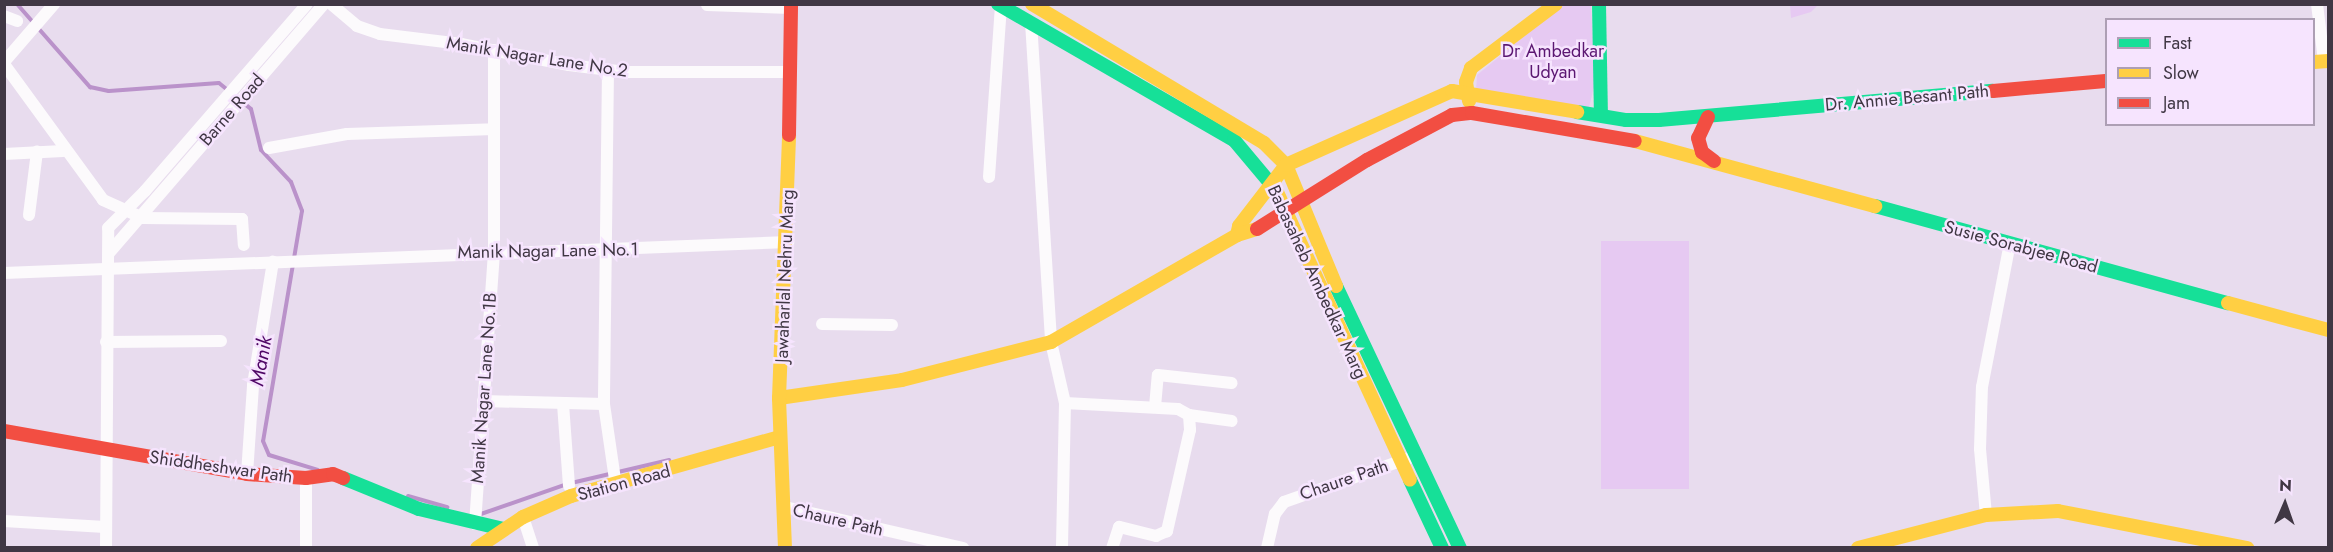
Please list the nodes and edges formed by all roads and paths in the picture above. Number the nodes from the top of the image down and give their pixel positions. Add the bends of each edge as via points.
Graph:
1 (308, 4) edge
2 (324, 4) edge
3 (331, 4) edge
4 (1032, 4) edge
5 (1556, 4) edge
6 (1599, 4) edge
7 (2317, 4) edge
8 (707, 5) edge
9 (1000, 5) edge
10 (790, 6) edge
11 (51, 8) edge
12 (4, 16) edge
13 (17, 21) dead end
14 (1031, 22) junction
15 (494, 50) junction
16 (2322, 62) edge
17 (4, 63) edge
18 (608, 70) junction
19 (788, 72) junction
20 (2105, 81) edge
21 (1467, 91) junction
22 (236, 96) junction
23 (1472, 113) junction
24 (1601, 115) junction
25 (1708, 117) junction
26 (494, 129) junction
27 (269, 148) dead end
28 (63, 151) junction
29 (37, 152) junction
30 (4, 154) edge
31 (1715, 162) junction
32 (1286, 165) junction
33 (989, 177) dead end
34 (1272, 182) junction
35 (1303, 201) junction
36 (125, 208) junction
37 (1287, 212) junction
38 (29, 215) dead end
39 (143, 218) junction
40 (1237, 235) junction
41 (788, 242) junction
42 (2010, 243) junction
43 (244, 245) dead end
44 (607, 250) junction
45 (494, 251) junction
46 (109, 253) junction
47 (279, 261) junction
48 (106, 270) junction
49 (4, 273) edge
50 (822, 324) dead end
51 (892, 325) dead end
52 (2328, 330) edge
53 (221, 341) dead end
54 (106, 342) junction
55 (1051, 342) junction
56 (1232, 383) dead end
57 (779, 398) junction
58 (483, 401) junction
59 (1065, 403) junction
60 (563, 404) junction
61 (604, 404) junction
62 (1155, 407) junction
63 (1189, 415) junction
64 (1232, 421) dead end
65 (4, 431) edge
66 (780, 437) junction
67 (106, 447) junction
68 (1418, 454) junction
69 (1403, 460) junction
70 (247, 474) junction
71 (614, 477) junction
72 (306, 478) junction
73 (569, 484) dead end
74 (784, 507) junction
75 (1986, 515) junction
76 (475, 516) junction
77 (523, 518) junction
78 (4, 521) edge
79 (105, 527) junction
80 (503, 529) junction
81 (106, 548) edge
82 (306, 548) edge
83 (477, 548) edge
84 (532, 548) edge
85 (785, 548) edge
86 (963, 548) edge
87 (1062, 548) edge
88 (1112, 548) edge
89 (1268, 548) edge
90 (1442, 548) edge
91 (1460, 548) edge
92 (1858, 548) edge
93 (2247, 548) edge

1 - 22 street, Barne Road
2 - 22 street, Barne Road
3 - 15 street, Manik Nagar Lane No.2 via 357,26 380,34
4 - 32 main road, Babasaheb Ambedkar Marg via 1239,125
5 - 21 main road via 1471,68
6 - 24 main road
7 - 16 street
8 - 10 street
9 - 14 main road, Babasaheb Ambedkar Marg
9 - 33 street
10 - 19 main road, Jawaharlal Nehru Marg
11 - 17 street
12 - 13 street
14 - 34 main road, Babasaheb Ambedkar Marg via 1234,140
14 - 55 street
15 - 18 street, Manik Nagar Lane No.2
15 - 26 street, Manik Nagar Lane No.1B
17 - 28 street
18 - 19 street, Manik Nagar Lane No.2
18 - 44 street
19 - 41 main road, Jawaharlal Nehru Marg
20 - 25 main road, Dr. Annie Besant Path
21 - 23 main road
21 - 24 main road, Dr. Annie Besant Path
21 - 32 main road, Dr. Annie Besant Path via 1437,95
22 - 36 street, Barne Road
22 - 39 street, Barne Road
23 - 31 main road, Susie Sorabjee Road via 1577,128
23 - 35 main road via 1452,115 1367,160
24 - 25 main road, Dr. Annie Besant Path via 1626,120
25 - 31 main road via 1698,138 1702,152
26 - 27 street via 347,134
26 - 45 street, Manik Nagar Lane No.1B
28 - 29 street
28 - 36 street via 103,200
29 - 30 street
29 - 38 street
31 - 42 main road, Susie Sorabjee Road
32 - 34 main road
32 - 35 main road, Babasaheb Ambedkar Marg
34 - 37 main road, Babasaheb Ambedkar Marg
34 - 40 main road via 1239,226
35 - 37 main road
35 - 68 main road, Babasaheb Ambedkar Marg via 1333,279
36 - 39 street
36 - 46 street, Barne Road via 108,228
37 - 40 main road via 1246,235
37 - 69 main road, Babasaheb Ambedkar Marg via 1317,286
39 - 43 street via 242,219
39 - 46 street, Barne Road
40 - 55 main road
41 - 44 street, Manik Nagar Lane No.1
41 - 57 main road, Jawaharlal Nehru Marg
42 - 52 main road, Susie Sorabjee Road
42 - 75 street via 1982,387 1980,449
44 - 45 street, Manik Nagar Lane No.1
44 - 61 street
45 - 47 street, Manik Nagar Lane No.1
45 - 58 street, Manik Nagar Lane No.1B
46 - 48 street, Barne Road
47 - 48 street
47 - 70 street via 253,385
48 - 49 street
48 - 54 street, Barne Road
50 - 51 street
53 - 54 street
54 - 67 street, Barne Road
55 - 57 main road via 902,380
55 - 59 street
56 - 62 street via 1158,375
57 - 66 main road, Jawaharlal Nehru Marg
58 - 60 street
58 - 76 street, Manik Nagar Lane No.1B
59 - 62 street
59 - 87 street
60 - 61 street
60 - 73 street
61 - 71 street
62 - 63 street via 1178,409
63 - 64 street
63 - 88 street via 1190,430 1167,531 1156,536 1119,526
65 - 67 main road, Shiddheshwar Path
66 - 71 main road, Station Road via 723,456
66 - 74 main road, Jawaharlal Nehru Marg
67 - 70 main road, Shiddheshwar Path
67 - 79 street, Barne Road
68 - 69 street, Chaure Path
68 - 91 main road, Babasaheb Ambedkar Marg
69 - 89 street, Chaure Path via 1284,502 1275,514
69 - 90 main road, Babasaheb Ambedkar Marg
70 - 72 main road, Shiddheshwar Path
71 - 77 main road, Station Road
72 - 76 main road, Shiddheshwar Path via 333,474 373,493
72 - 82 street
74 - 85 main road, Jawaharlal Nehru Marg
74 - 86 street, Chaure Path
75 - 92 main road
75 - 93 main road via 2058,511
76 - 80 main road, Shiddheshwar Path
77 - 80 main road, Station Road
77 - 84 street
78 - 79 street
79 - 81 street, Barne Road
80 - 83 main road, Station Road

